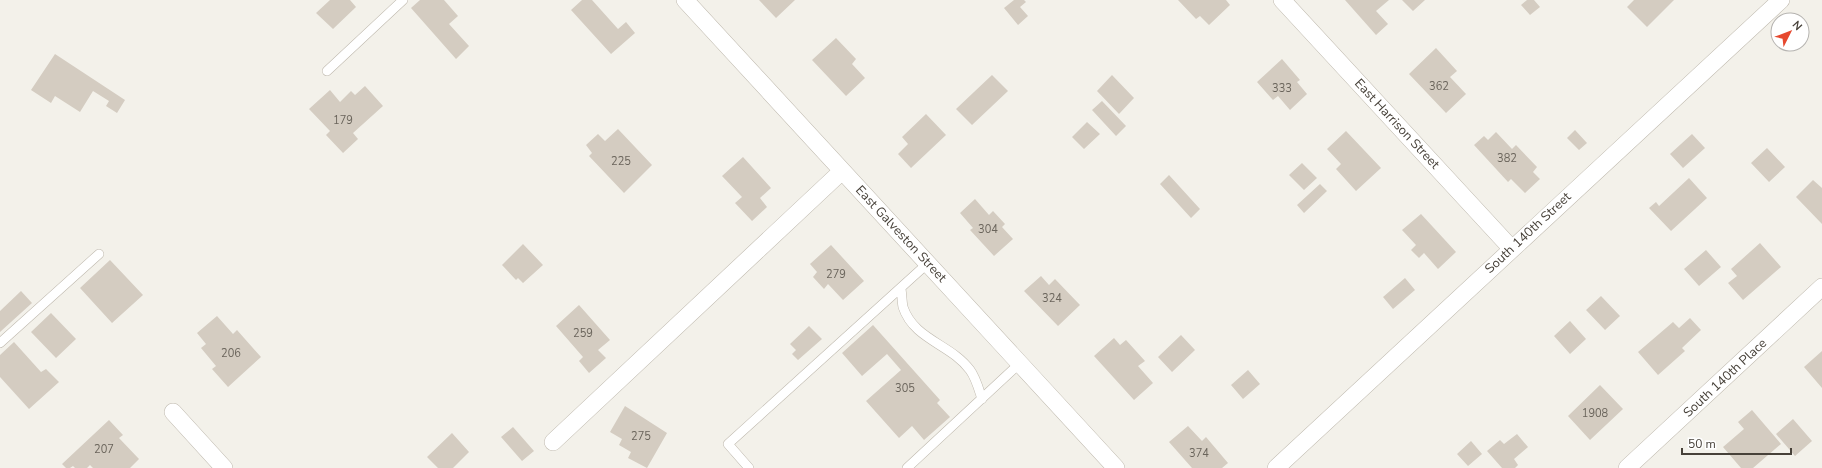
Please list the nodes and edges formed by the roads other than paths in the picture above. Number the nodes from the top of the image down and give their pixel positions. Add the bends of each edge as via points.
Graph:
1 (403, 0) edge
2 (685, 0) edge
3 (1282, 0) edge
4 (1781, 0) edge
5 (327, 71) dead end
6 (842, 171) junction
7 (1512, 248) junction
8 (99, 254) dead end
9 (928, 263) junction
10 (1822, 287) edge
11 (901, 289) junction
12 (0, 343) edge
13 (1019, 364) junction
14 (982, 398) junction
15 (173, 412) dead end
16 (553, 442) dead end
17 (224, 468) edge
18 (749, 468) edge
19 (907, 468) edge
20 (1116, 468) edge
21 (1276, 468) edge
22 (1627, 468) edge

1 - 5 lane
2 - 6 street, East Galveston Street
3 - 7 street, East Harrison Street
4 - 7 street, South 140th Street
6 - 9 street, East Galveston Street
6 - 16 street
7 - 21 street, South 140th Street
8 - 12 lane
9 - 11 lane
9 - 13 street, East Galveston Street
10 - 22 street, South 140th Place
11 - 14 lane via 903,307 914,327 930,341 955,355 970,371
11 - 18 lane via 728,444
13 - 14 lane
13 - 20 street, East Galveston Street
14 - 19 lane
15 - 17 street

